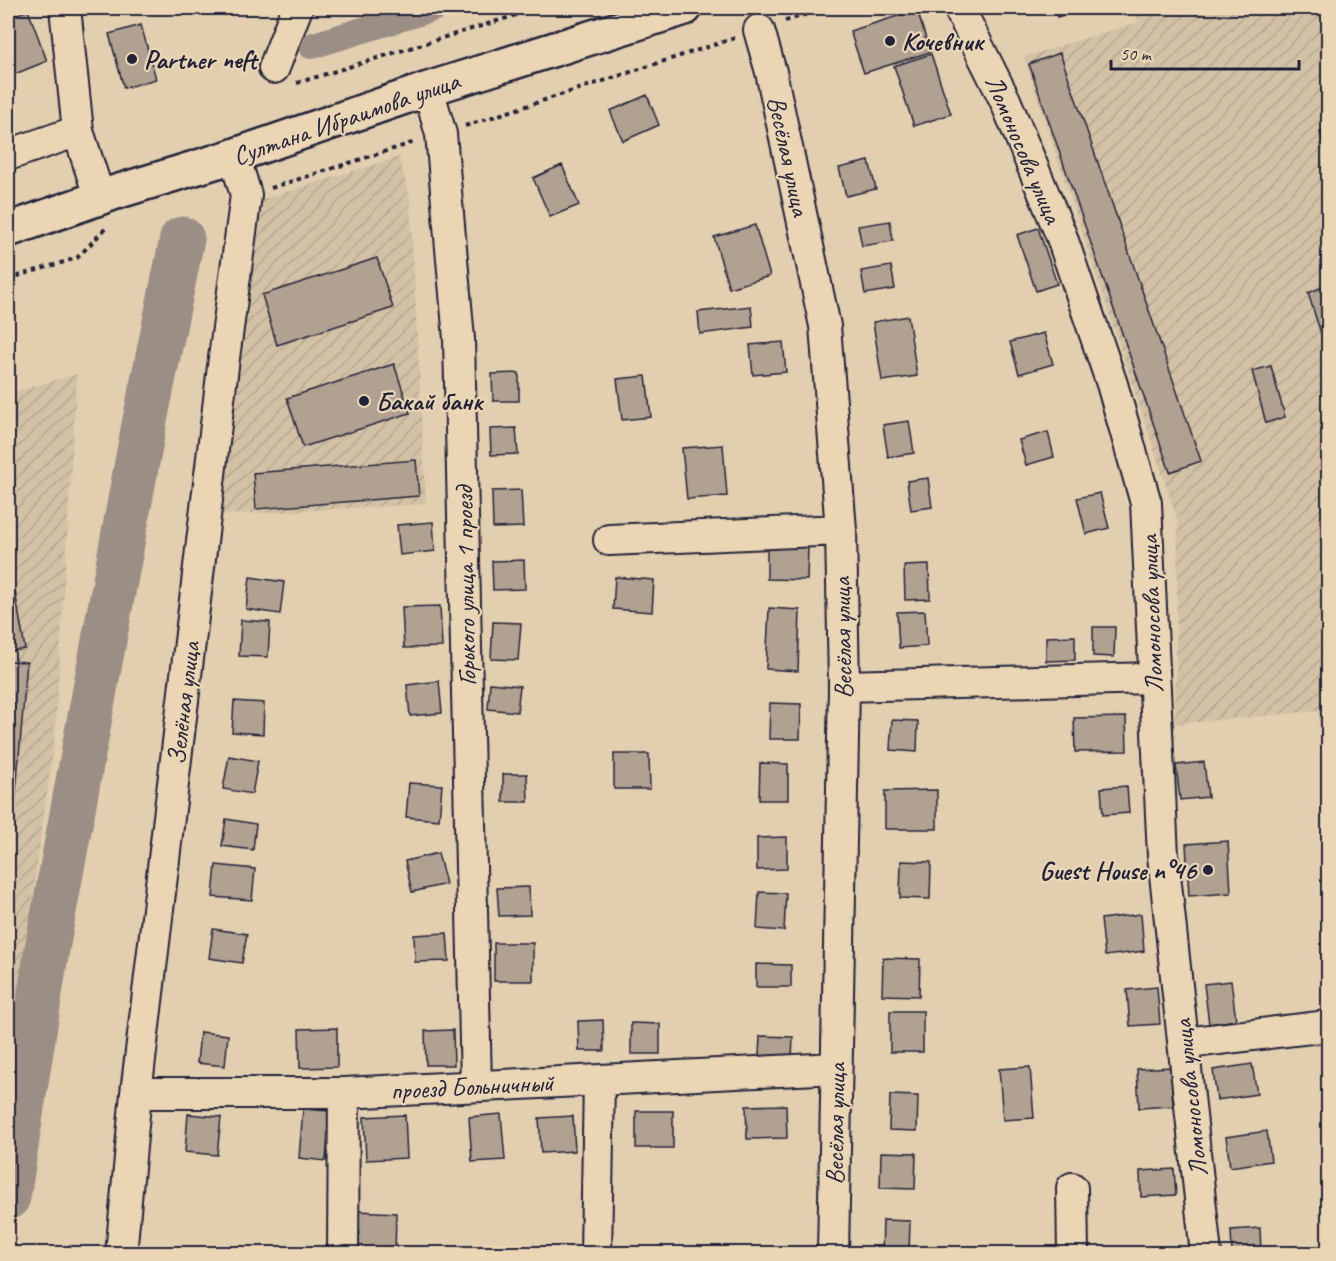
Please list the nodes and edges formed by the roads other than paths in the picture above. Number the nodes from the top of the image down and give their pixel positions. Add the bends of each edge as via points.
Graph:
1 (65, 8) edge
2 (297, 8) edge
3 (685, 8) edge
4 (959, 8) edge
5 (759, 30) road end
6 (285, 75) road end
7 (428, 89) junction
8 (78, 131) junction
9 (8, 155) edge
10 (229, 157) junction
11 (108, 205) junction
12 (8, 230) edge
13 (841, 530) junction
14 (609, 540) dead end
15 (1153, 678) junction
16 (844, 686) junction
17 (1329, 1026) edge
18 (1185, 1043) junction
19 (836, 1068) junction
20 (599, 1080) junction
21 (476, 1086) junction
22 (136, 1093) junction
23 (344, 1093) junction
24 (1072, 1188) dead end
25 (121, 1254) edge
26 (343, 1254) edge
27 (596, 1254) edge
28 (832, 1254) edge
29 (1073, 1254) edge
30 (1206, 1254) edge

1 - 8 street
2 - 6 street
3 - 7 main road, Султана Ибраимова улица
4 - 15 street, Ломоносова улица via 1005,100 1056,224 1112,384 1146,503
5 - 13 street, Весёлая улица via 825,326
7 - 10 main road, Султана Ибраимова улица
7 - 21 street, Горького улица 1 проезд via 441,134 459,339
8 - 9 street
8 - 11 street
10 - 11 main road, Султана Ибраимова улица
10 - 22 street, Зелёная улица via 246,195
11 - 12 main road, Султана Ибраимова улица
13 - 14 street
13 - 16 street, Весёлая улица
15 - 16 street
15 - 18 street, Ломоносова улица via 1163,856
16 - 19 street, Весёлая улица
17 - 18 street
18 - 30 street, Ломоносова улица
19 - 20 street, проезд Больничный
19 - 28 street, Весёлая улица
20 - 21 street, проезд Больничный
20 - 27 street
21 - 23 street, проезд Больничный
22 - 23 street, проезд Больничный
22 - 25 street, Зелёная улица
23 - 26 street
24 - 29 street

